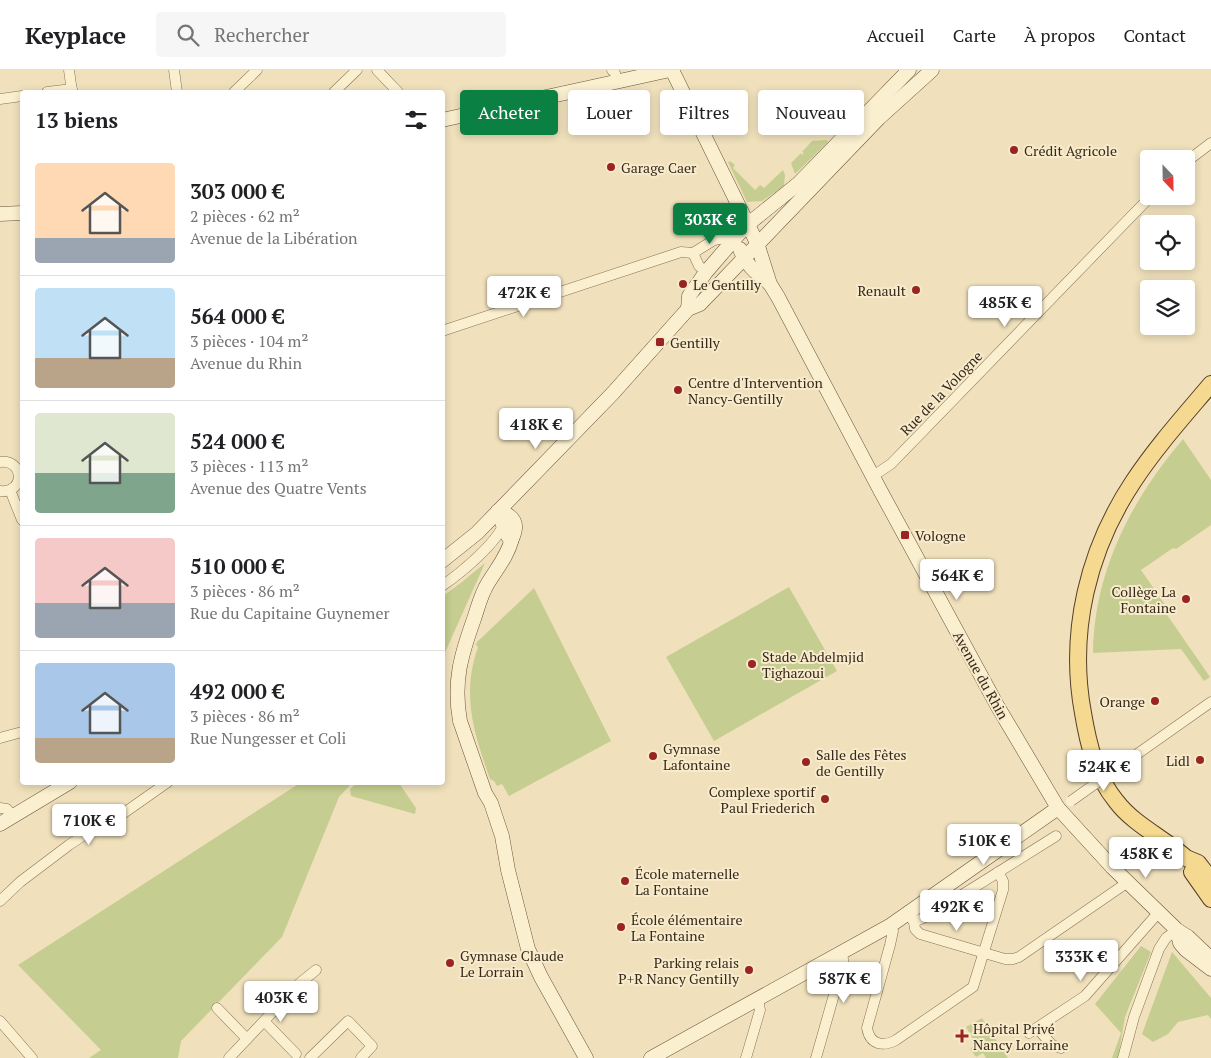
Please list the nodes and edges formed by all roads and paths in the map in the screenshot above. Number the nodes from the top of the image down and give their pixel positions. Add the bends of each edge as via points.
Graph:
1 (69, 70) edge
2 (174, 70) edge
3 (257, 70) edge
4 (357, 70) edge
5 (377, 70) edge
6 (671, 70) edge
7 (909, 70) edge
8 (932, 70) edge
9 (614, 76) edge
10 (72, 90) edge
11 (177, 90) edge
12 (236, 90) edge
13 (336, 90) edge
14 (396, 90) edge
15 (20, 96) edge
16 (0, 98) edge
17 (445, 119) edge
18 (1211, 143) edge
19 (1195, 155) edge
20 (1142, 205) edge
21 (738, 208) junction
22 (20, 213) edge
23 (0, 214) edge
24 (747, 225) junction
25 (737, 236) junction
26 (757, 243) junction
27 (693, 253) junction
28 (743, 258) junction
29 (706, 272) junction
30 (728, 274) junction
31 (764, 280) junction
32 (688, 309) junction
33 (445, 331) edge
34 (1211, 384) edge
35 (0, 462) edge
36 (20, 472) edge
37 (873, 476) junction
38 (5, 490) edge
39 (20, 516) edge
40 (503, 517) junction
41 (445, 559) edge
42 (445, 583) edge
43 (1211, 702) edge
44 (20, 733) edge
45 (0, 738) edge
46 (65, 785) edge
47 (164, 785) edge
48 (0, 808) edge
49 (1058, 808) junction
50 (12, 817) junction
51 (0, 824) edge
52 (1056, 836) dead end
53 (1186, 858) junction
54 (998, 872) junction
55 (1211, 880) edge
56 (1128, 882) junction
57 (1211, 899) edge
58 (0, 900) edge
59 (1159, 912) junction
60 (911, 918) junction
61 (891, 925) junction
62 (1177, 930) junction
63 (840, 953) junction
64 (984, 953) junction
65 (1211, 960) edge
66 (1211, 969) edge
67 (316, 970) dead end
68 (758, 999) junction
69 (217, 1008) dead end
70 (0, 1021) edge
71 (265, 1022) junction
72 (247, 1039) junction
73 (1061, 1048) dead end
74 (296, 1054) dead end
75 (32, 1058) edge
76 (229, 1058) edge
77 (310, 1058) edge
78 (361, 1058) edge
79 (586, 1058) edge
80 (651, 1058) edge
81 (746, 1058) edge
82 (816, 1058) edge
83 (1123, 1058) edge

1 - 10 street
2 - 11 street
3 - 12 street
4 - 13 street
5 - 14 street
6 - 9 main road
6 - 21 main road, Avenue du Rhin
7 - 24 main road via 799,183
8 - 26 main road
9 - 17 main road
15 - 16 street
18 - 19 street
20 - 37 street, Rue de la Vologne via 891,464
21 - 24 main road, Avenue du Rhin
21 - 25 main road
22 - 23 main road
24 - 25 main road
24 - 26 main road, Avenue du Rhin
25 - 27 street via 714,240
25 - 28 main road
25 - 29 main road
26 - 28 main road
26 - 31 main road, Avenue du Rhin
27 - 29 street
27 - 33 street via 681,252
28 - 30 main road
28 - 31 main road, Avenue du Rhin
29 - 30 main road via 718,276
29 - 32 main road via 690,296
30 - 31 main road via 738,272
30 - 32 main road via 700,304
31 - 37 main road, Avenue du Rhin via 778,296
32 - 40 main road
34 - 53 main road via 1150,458 1117,508 1089,576 1079,636 1081,702 1092,751 1105,785 1124,811
35 - 36 street via 12,464
36 - 38 street via 18,481
37 - 49 main road, Avenue du Rhin via 998,707
38 - 39 street
40 - 41 main road
40 - 42 street via 498,536
40 - 79 main road via 515,528 504,559 482,594 461,657 457,680 458,709 502,836 528,949
43 - 49 street, bridge
44 - 45 street
46 - 50 main road
47 - 58 street via 69,845
48 - 50 street via 7,809
49 - 56 main road, Avenue du Rhin
49 - 60 main road
50 - 51 main road
52 - 54 street
53 - 55 main road via 1198,863
53 - 57 main road
54 - 60 street via 930,915
54 - 64 street via 1003,890
56 - 59 main road, Avenue du Rhin
56 - 64 street via 1019,957 1005,959
59 - 62 main road, Avenue du Rhin
59 - 73 street via 1085,996 1033,1031
60 - 61 main road
60 - 64 street via 920,934
61 - 63 main road
61 - 64 street via 890,945 867,1028 872,1040 881,1044 896,1040 970,990
62 - 65 main road, Avenue du Rhin via 1188,936
62 - 66 main road, Avenue du Rhin via 1180,943 1186,950
62 - 83 street via 1159,949
63 - 68 main road
63 - 82 street via 844,959
67 - 71 street
68 - 80 main road
68 - 81 street via 760,1010
69 - 72 street
70 - 75 street
71 - 72 street
71 - 74 street
72 - 76 street
77 - 78 street via 348,1021 372,1046

